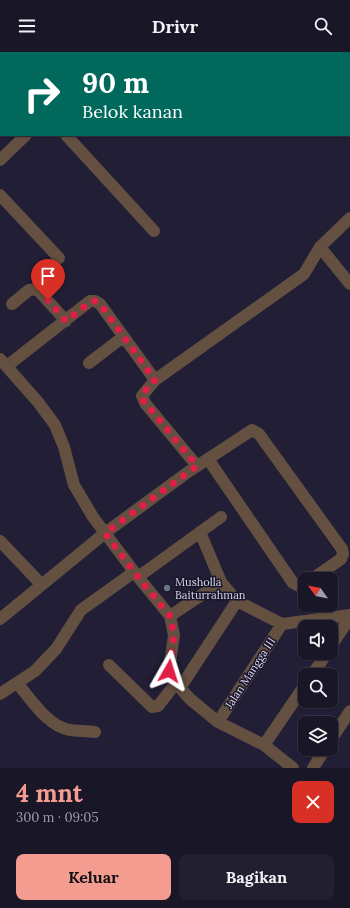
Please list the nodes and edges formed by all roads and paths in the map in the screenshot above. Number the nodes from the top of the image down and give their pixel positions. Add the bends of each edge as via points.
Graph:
1 (25, 136) edge
2 (67, 136) edge
3 (0, 160) edge
4 (0, 195) edge
5 (350, 218) edge
6 (154, 230) dead end
7 (320, 247) junction
8 (59, 258) dead end
9 (350, 284) edge
10 (12, 304) dead end
11 (66, 321) junction
12 (123, 337) junction
13 (4, 362) edge
14 (89, 363) dead end
15 (155, 380) junction
16 (208, 459) junction
17 (197, 466) junction
18 (221, 517) dead end
19 (200, 532) junction
20 (105, 533) junction
21 (0, 541) edge
22 (322, 572) edge
23 (136, 575) junction
24 (221, 582) junction
25 (41, 584) junction
26 (298, 586) edge
27 (237, 601) junction
28 (350, 614) edge
29 (170, 616) junction
30 (350, 618) edge
31 (0, 619) edge
32 (282, 624) junction
33 (338, 636) edge
34 (109, 665) dead end
35 (17, 683) junction
36 (178, 685) junction
37 (0, 694) edge
38 (298, 695) edge
39 (350, 711) edge
40 (218, 722) junction
41 (338, 729) edge
42 (95, 732) dead end
43 (264, 745) junction
44 (321, 756) edge
45 (293, 768) edge
46 (313, 768) edge

1 - 3 street
2 - 6 street
4 - 8 street
5 - 7 street
7 - 9 street
7 - 15 street via 304,274
10 - 11 street via 29,290 37,289
11 - 12 street via 90,302 95,301
11 - 13 street
12 - 14 street
12 - 15 street
13 - 20 street via 55,425 64,446 74,486
15 - 17 street via 144,392 142,399
16 - 17 street
16 - 22 street via 249,431 259,434 342,549 341,559
16 - 26 street via 293,583
17 - 20 street
18 - 19 street
19 - 23 street
19 - 24 street
20 - 23 street
20 - 25 street
21 - 25 street
23 - 29 street
23 - 35 street via 82,610 56,649 36,671
24 - 27 street
24 - 29 street
25 - 31 street
27 - 32 street
27 - 36 street
28 - 32 street
29 - 36 street via 174,635 169,671
30 - 33 street
32 - 40 street, Jalan Mangga III
34 - 36 street via 152,707 158,706
35 - 37 street
35 - 42 street via 46,716 59,726 69,730
36 - 40 street via 190,700
38 - 43 street
39 - 41 street
40 - 43 street
43 - 45 street
44 - 46 street

